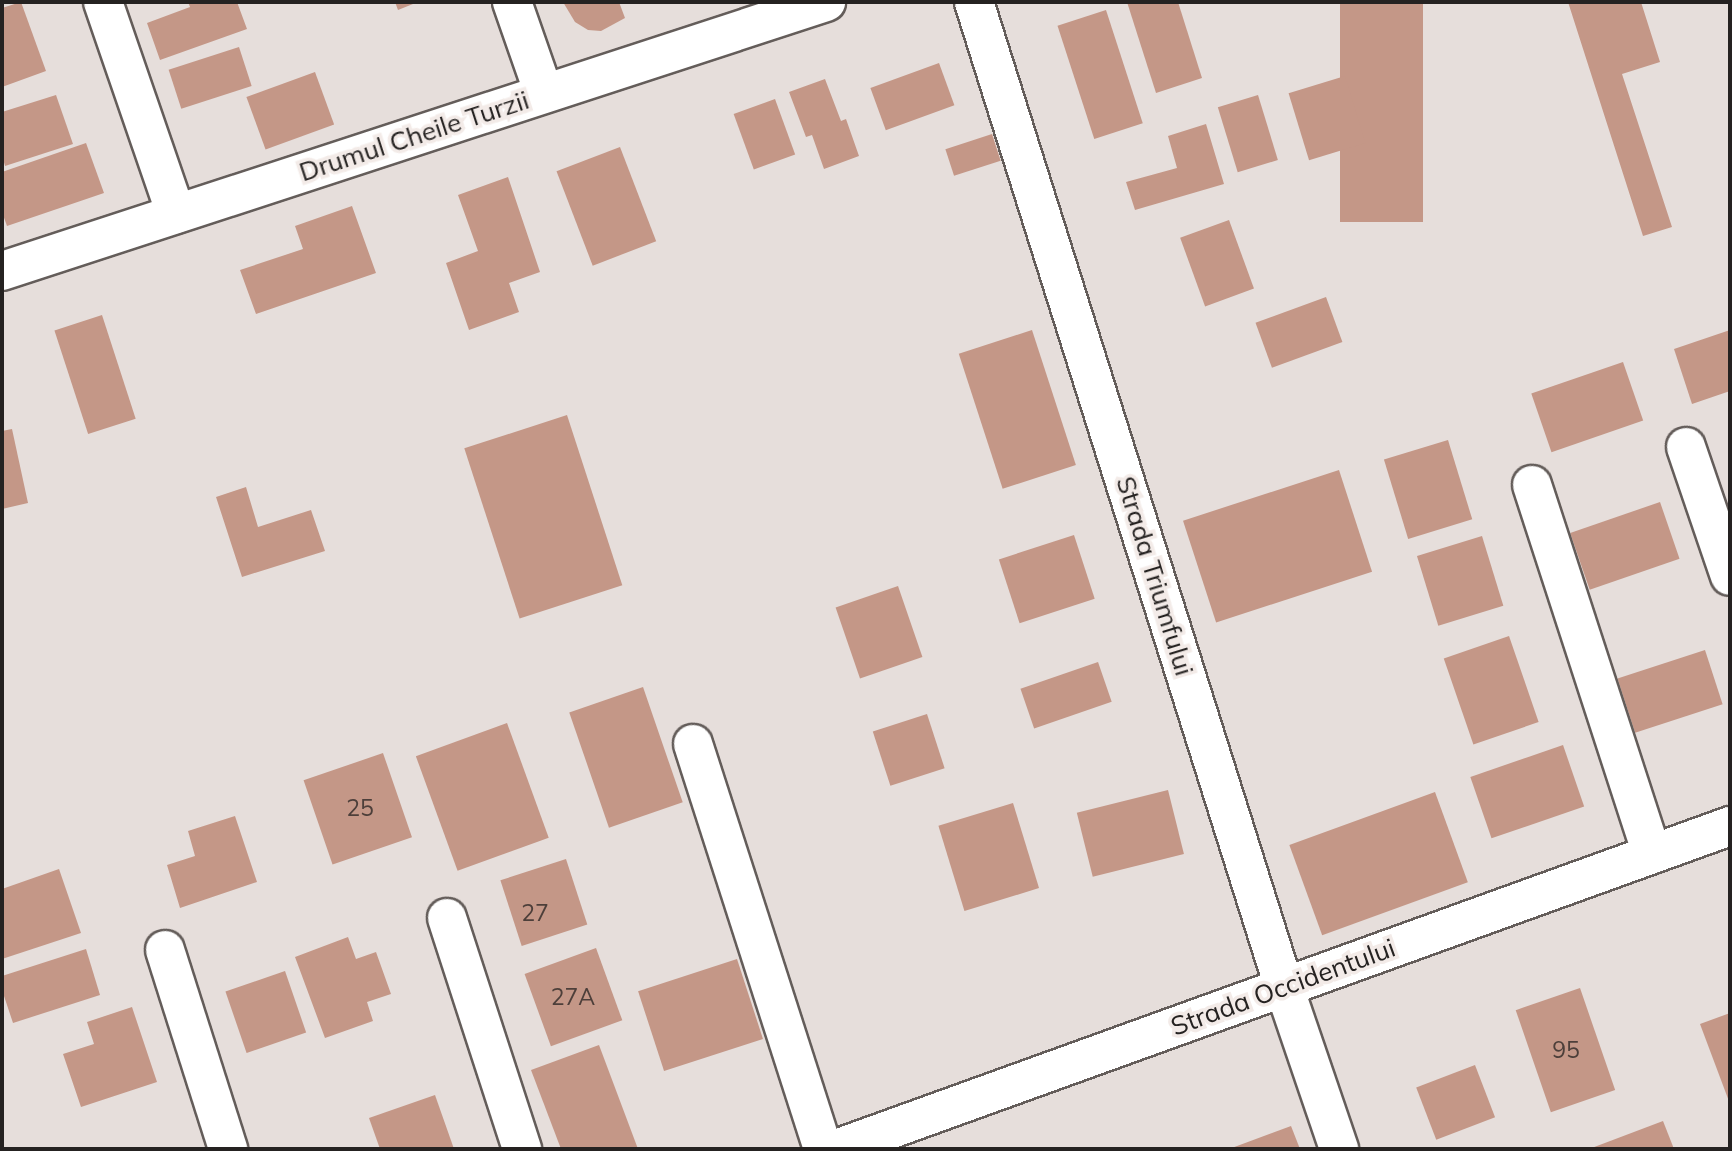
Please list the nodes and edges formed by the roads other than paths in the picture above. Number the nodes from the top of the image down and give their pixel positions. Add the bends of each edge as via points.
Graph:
1 (103, 2) edge
2 (512, 2) edge
3 (826, 2) edge
4 (974, 2) edge
5 (544, 94) junction
6 (176, 214) junction
7 (2, 271) edge
8 (1686, 447) dead end
9 (1532, 485) dead end
10 (1730, 576) edge
11 (693, 744) dead end
12 (1730, 826) edge
13 (1653, 854) junction
14 (447, 918) dead end
15 (165, 950) dead end
16 (1284, 986) junction
17 (228, 1149) edge
18 (522, 1149) edge
19 (822, 1149) edge
20 (836, 1149) edge
21 (1339, 1149) edge

1 - 6 street
2 - 5 street
3 - 5 street, Drumul Cheile Turzii
4 - 16 street, Strada Triumfului
5 - 6 street, Drumul Cheile Turzii
6 - 7 street, Drumul Cheile Turzii
8 - 10 street
9 - 13 street
11 - 19 street
12 - 13 street, Strada Occidentului
13 - 16 street, Strada Occidentului
14 - 18 street
15 - 17 street
16 - 20 street, Strada Occidentului
16 - 21 street, Strada Triumfului

